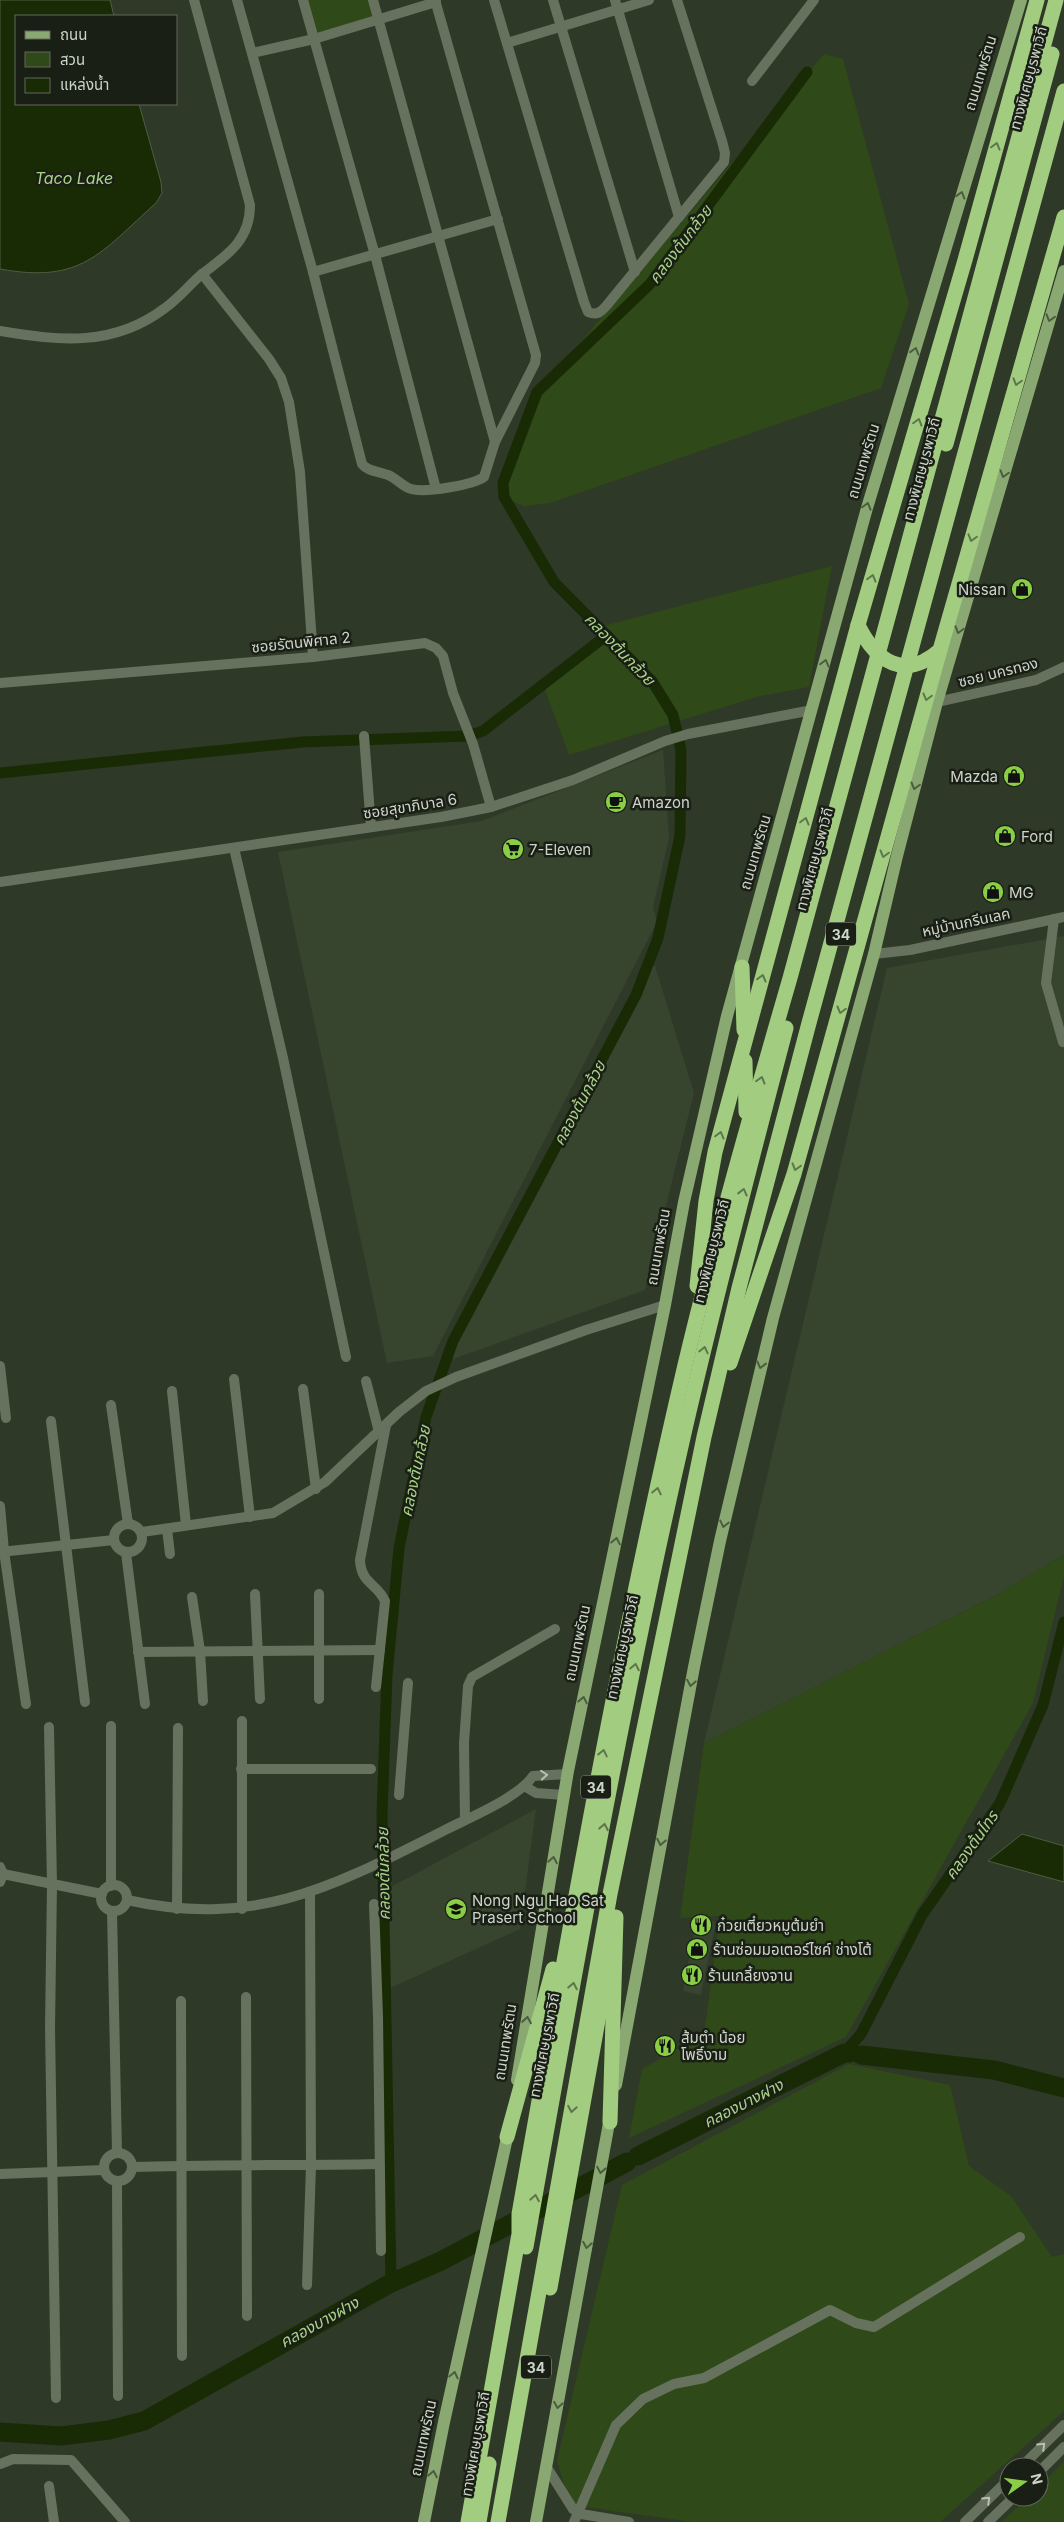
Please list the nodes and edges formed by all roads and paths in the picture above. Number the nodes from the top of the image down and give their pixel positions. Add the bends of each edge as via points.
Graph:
1 (194, 0) edge
2 (237, 0) edge
3 (303, 0) edge
4 (373, 0) edge
5 (494, 0) edge
6 (553, 0) edge
7 (649, 0) edge
8 (677, 0) edge
9 (814, 0) edge
10 (1021, 0) edge
11 (1037, 0) edge
12 (1056, 0) edge
13 (435, 1) edge
14 (617, 5) edge
15 (1064, 9) edge
16 (379, 20) junction
17 (561, 26) junction
18 (314, 39) junction
19 (507, 43) junction
20 (252, 53) junction
21 (752, 81) dead end
22 (1064, 91) edge
23 (1064, 126) edge
24 (680, 217) junction
25 (1064, 217) edge
26 (498, 219) junction
27 (438, 236) junction
28 (375, 255) junction
29 (1064, 271) edge
30 (313, 272) junction
31 (634, 272) junction
32 (202, 274) junction
33 (0, 331) edge
34 (495, 442) junction
35 (436, 489) junction
36 (858, 625) junction
37 (940, 650) junction
38 (313, 657) junction
39 (1064, 667) edge
40 (0, 683) edge
41 (937, 702) junction
42 (812, 710) junction
43 (364, 736) dead end
44 (491, 807) junction
45 (371, 827) junction
46 (234, 848) junction
47 (0, 882) edge
48 (1059, 918) edge
49 (874, 954) junction
50 (742, 967) junction
51 (1063, 1042) edge
52 (747, 1126) junction
53 (665, 1306) junction
54 (346, 1357) dead end
55 (0, 1366) edge
56 (234, 1379) dead end
57 (366, 1382) dead end
58 (303, 1389) dead end
59 (172, 1391) dead end
60 (111, 1405) dead end
61 (6, 1418) dead end
62 (50, 1421) dead end
63 (383, 1429) junction
64 (685, 1432) junction
65 (704, 1437) junction
66 (316, 1489) junction
67 (0, 1506) edge
68 (250, 1517) junction
69 (128, 1524) junction
70 (186, 1525) junction
71 (167, 1529) junction
72 (142, 1532) junction
73 (114, 1540) junction
74 (67, 1545) junction
75 (2, 1552) edge
76 (126, 1553) junction
77 (170, 1554) dead end
78 (255, 1594) dead end
79 (319, 1594) dead end
80 (192, 1597) dead end
81 (555, 1629) dead end
82 (380, 1650) junction
83 (200, 1651) junction
84 (138, 1652) junction
85 (257, 1652) junction
86 (318, 1652) junction
87 (408, 1683) dead end
88 (376, 1688) dead end
89 (260, 1698) dead end
90 (319, 1699) dead end
91 (203, 1701) dead end
92 (85, 1702) dead end
93 (26, 1704) dead end
94 (145, 1704) dead end
95 (242, 1721) dead end
96 (111, 1726) dead end
97 (49, 1727) dead end
98 (178, 1728) dead end
99 (242, 1769) junction
100 (371, 1769) dead end
101 (568, 1774) junction
102 (526, 1787) junction
103 (399, 1794) dead end
104 (564, 1795) junction
105 (465, 1820) junction
106 (1, 1875) edge
107 (577, 1880) junction
108 (52, 1884) junction
109 (111, 1886) junction
110 (310, 1892) junction
111 (102, 1894) junction
112 (127, 1900) junction
113 (374, 1904) dead end
114 (177, 1909) junction
115 (242, 1909) junction
116 (112, 1911) junction
117 (616, 1917) junction
118 (246, 1997) dead end
119 (181, 2001) dead end
120 (610, 2122) junction
121 (507, 2137) junction
122 (117, 2153) junction
123 (246, 2164) junction
124 (378, 2164) junction
125 (180, 2165) junction
126 (311, 2166) junction
127 (132, 2167) junction
128 (104, 2170) junction
129 (54, 2172) junction
130 (0, 2174) edge
131 (117, 2182) junction
132 (1020, 2237) dead end
133 (381, 2251) dead end
134 (308, 2285) dead end
135 (247, 2316) dead end
136 (182, 2356) dead end
137 (118, 2396) dead end
138 (56, 2398) dead end
139 (1064, 2425) edge
140 (1064, 2447) edge
141 (1031, 2457) edge
142 (1049, 2462) edge
143 (0, 2464) edge
144 (546, 2466) junction
145 (49, 2486) dead end
146 (999, 2489) edge
147 (1004, 2507) edge
148 (577, 2511) junction
149 (54, 2522) edge
150 (125, 2522) edge
151 (424, 2522) edge
152 (468, 2522) edge
153 (479, 2522) edge
154 (498, 2522) edge
155 (506, 2522) edge
156 (536, 2522) edge
157 (574, 2522) edge
158 (629, 2522) edge
159 (965, 2522) edge
160 (988, 2522) edge

1 - 32 street via 250,205 247,226 241,238 227,257
2 - 20 street
3 - 18 street
4 - 16 street
5 - 19 street
6 - 17 street
7 - 14 street
8 - 24 street via 725,153 717,173
9 - 21 street
42 -> 10 main road, ถนนเทพรัตน / 34 via 867,508
36 -> 11 highway
52 -> 12 highway, 34
13 - 16 street
13 - 26 street
14 - 17 street
14 - 24 street
64 -> 15 highway, ทางพิเศษบูรพาวิถี via 789,1018
16 - 18 street
16 - 27 street
17 - 19 street
17 - 31 street
18 - 20 street
18 - 28 street
19 - 31 street via 588,312 600,312
20 - 30 street
22 - 65 highway via 809,1023 739,1288
23 - 117 highway, 34 via 876,797 800,1093 752,1262 711,1440
24 - 31 street
25 -> 37 highway
26 - 27 street
26 - 34 street via 536,355
27 - 28 street
27 - 34 street
28 - 30 street
28 - 35 street
29 -> 41 main road, 34
30 - 35 street via 362,464 409,488
32 - 33 street via 166,308 124,330 84,339
32 - 38 street via 269,359 289,402 300,472
34 - 35 street via 487,472 481,479
36 - 37 highway via 874,651 890,662 920,664
64 -> 36 highway via 702,1233 715,1152
37 -> 65 highway via 794,1174
38 - 40 street, ซอยรัตนพิศาล 2
38 - 44 street, ซอยรัตนพิศาล 2 via 425,643 436,648 443,656
39 - 41 street, ซอย นครทอง via 1036,680
41 -> 49 main road, 34
42 - 44 street, ซอยสุขาภิบาล 6 via 688,734 574,780
42 - 50 main road, ถนนเทพรัตน / 34
43 - 45 street
44 - 45 street, ซอยสุขาภิบาล 6
45 - 46 street, ซอยสุขาภิบาล 6
46 - 47 street, ซอยสุขาภิบาล 6
46 - 54 street via 283,1058
48 - 49 street, หมู่บ้านกรีนเลค via 910,950
48 - 51 street via 1046,983
49 -> 120 main road, 34 via 773,1318 722,1531
50 - 52 highway
50 - 53 main road, ถนนเทพรัตน / 34 via 727,1016 684,1202
107 -> 52 highway, 34 via 660,1476 713,1252
53 - 63 street via 586,1330 440,1384 412,1400
101 -> 53 main road, ถนนเทพรัตน / 34
55 - 61 street
56 - 68 street
57 - 63 street
58 - 66 street
59 - 70 street
60 - 69 street
62 - 74 street
63 - 66 street
63 - 82 street via 360,1560 362,1573 385,1601
153 -> 64 highway, ทางพิเศษบูรพาวิถี via 559,2061 638,1651
65 -> 154 highway via 610,1894
66 - 68 street via 273,1513
67 - 75 street
68 - 70 street
69 - 72 street
69 - 73 street via 118,1529
70 - 71 street
71 - 72 street
71 - 77 street
72 - 76 street via 140,1548
73 - 74 street
73 - 76 street via 116,1546
74 - 75 street
74 - 92 street
75 - 93 street
76 - 84 street
78 - 85 street
79 - 86 street
80 - 83 street
81 - 105 street via 472,1677 468,1686 464,1743
82 - 86 street
82 - 88 street
83 - 84 street
83 - 85 street
83 - 91 street
84 - 94 street
85 - 86 street
85 - 89 street
86 - 90 street
87 - 103 street
95 - 99 street
96 - 109 street
97 - 108 street
98 - 114 street
99 - 100 street
99 - 115 street
102 -> 101 street via 533,1776
101 - 104 main road, ถนนเทพรัตน / 34
102 - 104 street via 536,1793
102 - 105 street
121 -> 104 main road, ถนนเทพรัตน / 34
105 - 110 street via 345,1879
106 - 108 street
107 - 121 highway
107 - 152 highway, 34
108 - 111 street
108 - 129 street via 50,2028
109 - 111 street
109 - 112 street via 122,1888
110 - 115 street
110 - 126 street
111 - 116 street via 104,1906
112 - 114 street
112 - 116 street via 120,1910
113 - 124 street
114 - 115 street
116 - 122 street
117 - 120 highway
117 - 155 highway, 34 via 565,2212
118 - 123 street
119 - 125 street
120 -> 144 main road, 34
151 -> 121 main road, ถนนเทพรัตน / 34
122 - 127 street via 126,2156
122 - 128 street via 106,2160
123 - 125 street
123 - 126 street
123 - 135 street
124 - 126 street
124 - 133 street
125 - 127 street
125 - 136 street
126 - 134 street
127 - 131 street via 126,2179
128 - 129 street
128 - 131 street
129 - 130 street
129 - 138 street
131 - 137 street
132 - 148 street via 874,2327 856,2323 830,2310 704,2378 674,2384 643,2399 616,2425
141 -> 139 street
140 - 142 street
143 - 150 street via 13,2460 71,2460
144 - 148 street
144 - 156 main road, 34
145 - 149 street
159 -> 146 street
147 - 160 street
148 - 157 street
148 - 158 street

